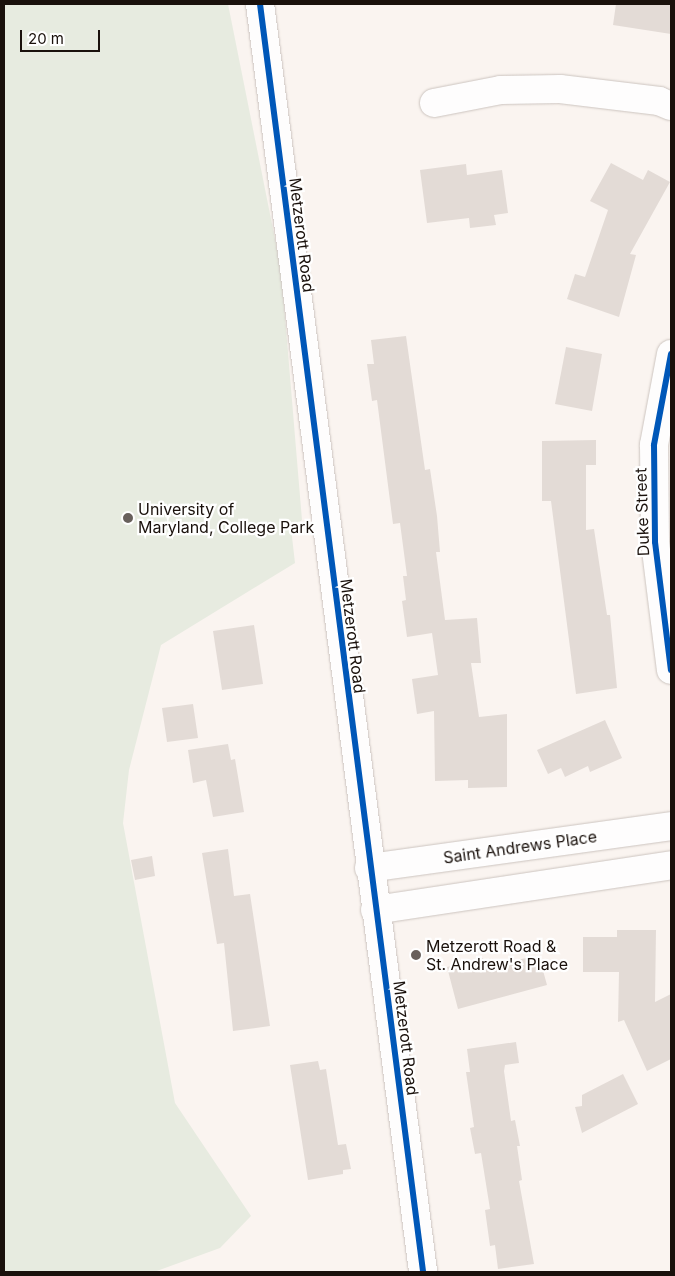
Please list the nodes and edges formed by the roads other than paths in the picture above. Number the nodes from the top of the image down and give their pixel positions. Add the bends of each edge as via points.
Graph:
1 (260, 4) edge
2 (434, 103) dead end
3 (671, 106) edge
4 (671, 354) edge
5 (671, 670) edge
6 (671, 826) edge
7 (671, 865) edge
8 (369, 868) junction
9 (375, 910) junction
10 (423, 1272) edge

1 - 8 street, Metzerott Road
2 - 3 street via 501,90 560,89 660,101
4 - 5 street, Duke Street via 654,445 656,542
6 - 8 street, Saint Andrews Place
7 - 9 street
8 - 9 street, Metzerott Road
9 - 10 street, Metzerott Road

